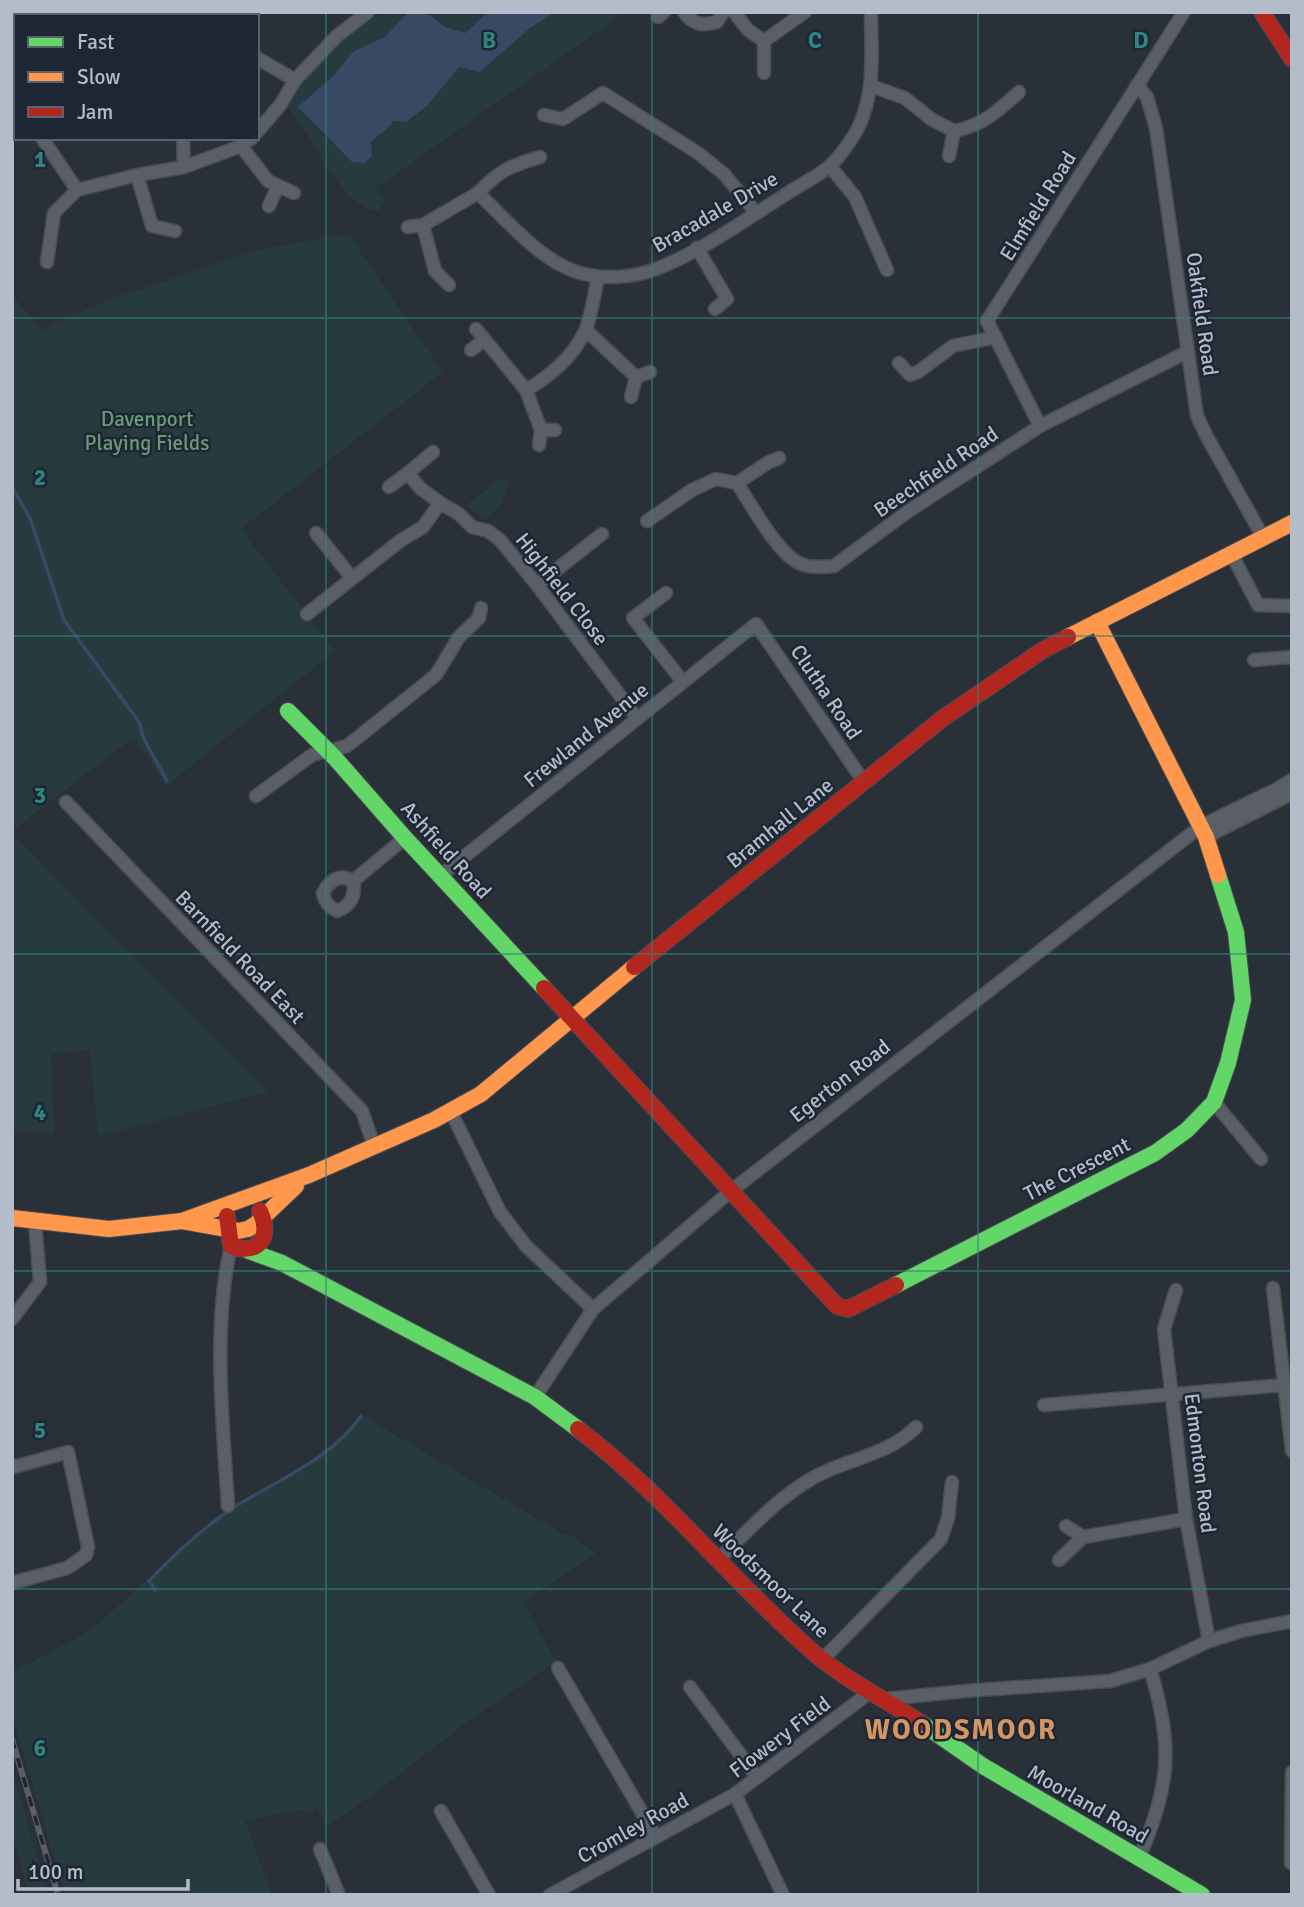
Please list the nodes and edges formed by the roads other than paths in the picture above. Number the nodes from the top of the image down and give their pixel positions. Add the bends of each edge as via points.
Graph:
1 (368, 12) edge
2 (684, 12) edge
3 (723, 12) edge
4 (734, 12) edge
5 (805, 12) edge
6 (871, 12) edge
7 (1185, 12) edge
8 (1262, 12) edge
9 (764, 41) junction
10 (259, 59) edge
11 (1292, 59) edge
12 (764, 73) dead end
13 (295, 80) junction
14 (1138, 85) junction
15 (871, 86) junction
16 (1019, 92) dead end
17 (544, 115) dead end
18 (259, 130) edge
19 (954, 131) junction
20 (43, 140) edge
21 (183, 140) edge
22 (246, 142) edge
23 (949, 156) dead end
24 (540, 157) dead end
25 (830, 166) junction
26 (184, 167) junction
27 (137, 175) junction
28 (278, 186) junction
29 (77, 190) junction
30 (294, 193) dead end
31 (478, 193) junction
32 (269, 206) dead end
33 (756, 214) junction
34 (423, 225) junction
35 (408, 227) dead end
36 (175, 231) dead end
37 (697, 248) junction
38 (47, 262) dead end
39 (887, 270) dead end
40 (598, 277) junction
41 (449, 285) dead end
42 (715, 309) dead end
43 (476, 329) dead end
44 (586, 330) junction
45 (996, 337) junction
46 (484, 340) junction
47 (471, 351) dead end
48 (1187, 352) junction
49 (899, 363) dead end
50 (650, 372) dead end
51 (636, 377) junction
52 (526, 390) junction
53 (631, 397) dead end
54 (1040, 426) junction
55 (541, 430) junction
56 (555, 430) dead end
57 (539, 444) dead end
58 (433, 452) dead end
59 (779, 458) dead end
60 (408, 473) junction
61 (737, 482) junction
62 (388, 487) dead end
63 (440, 503) junction
64 (647, 521) dead end
65 (1292, 523) edge
66 (316, 534) dead end
67 (603, 534) dead end
68 (1263, 537) junction
69 (1231, 553) junction
70 (352, 578) junction
71 (537, 585) junction
72 (666, 593) dead end
73 (1292, 606) edge
74 (481, 608) dead end
75 (307, 614) dead end
76 (1097, 622) junction
77 (756, 624) joint
78 (1292, 658) edge
79 (1254, 660) dead end
80 (683, 682) junction
81 (288, 711) dead end
82 (637, 718) junction
83 (326, 750) junction
84 (1292, 780) edge
85 (864, 782) junction
86 (1291, 794) edge
87 (256, 796) dead end
88 (66, 802) dead end
89 (1203, 832) junction
90 (405, 838) junction
91 (440, 876) junction
92 (353, 881) dead end
93 (572, 1017) junction
94 (1214, 1102) junction
95 (451, 1112) junction
96 (374, 1146) junction
97 (1261, 1159) dead end
98 (309, 1175) junction
99 (731, 1191) junction
100 (245, 1199) junction
101 (226, 1205) junction
102 (263, 1216) junction
103 (12, 1218) edge
104 (182, 1221) junction
105 (35, 1222) junction
106 (229, 1229) junction
107 (264, 1235) junction
108 (230, 1246) junction
109 (249, 1251) junction
110 (282, 1264) junction
111 (1273, 1288) dead end
112 (1176, 1290) dead end
113 (593, 1309) junction
114 (12, 1319) edge
115 (1284, 1385) junction
116 (1172, 1394) junction
117 (536, 1397) junction
118 (1044, 1405) dead end
119 (916, 1427) dead end
120 (1292, 1451) edge
121 (12, 1465) edge
122 (952, 1482) dead end
123 (229, 1506) dead end
124 (1186, 1519) junction
125 (1066, 1526) dead end
126 (1083, 1536) junction
127 (718, 1560) junction
128 (1059, 1560) dead end
129 (12, 1583) edge
130 (1292, 1622) edge
131 (1209, 1641) junction
132 (822, 1660) junction
133 (558, 1668) dead end
134 (1150, 1669) junction
135 (690, 1687) dead end
136 (877, 1696) junction
137 (1292, 1772) edge
138 (757, 1777) junction
139 (736, 1794) junction
140 (441, 1811) dead end
141 (656, 1837) junction
142 (320, 1849) dead end
143 (1139, 1858) junction
144 (1291, 1863) edge
145 (1193, 1893) edge
146 (555, 1894) edge
147 (339, 1895) edge
148 (489, 1895) edge
149 (783, 1895) edge

1 - 13 street via 337,36
2 - 3 street via 702,26 717,22
4 - 9 street
5 - 9 street
6 - 15 street, Bracadale Drive
7 - 14 street, Elmfield Road
8 - 11 street
9 - 12 street
10 - 13 street
13 - 18 street
14 - 45 street, Elmfield Road via 987,321
14 - 48 street, Oakfield Road via 1147,97 1156,128
15 - 19 street via 905,98
15 - 25 street, Bracadale Drive via 858,128
16 - 19 street via 972,128
17 - 33 street via 563,119 603,93 698,153 724,174
19 - 23 street
20 - 29 street
21 - 26 street
22 - 26 street
22 - 28 street via 268,181
24 - 31 street via 495,175
25 - 33 street, Bracadale Drive
25 - 39 street via 855,197
26 - 27 street
27 - 29 street
27 - 36 street via 152,226
28 - 30 street
28 - 32 street
29 - 38 street via 54,213
31 - 34 street
31 - 40 street, Bracadale Drive via 555,263
33 - 37 street, Bracadale Drive
34 - 35 street
34 - 41 street via 435,271
37 - 40 street, Bracadale Drive via 654,270
37 - 42 street via 727,299
40 - 44 street
43 - 46 street
44 - 51 street
44 - 52 street via 576,348
45 - 49 street via 953,346 910,375
45 - 54 street, Elmfield Road
46 - 47 street
46 - 52 street
48 - 54 street, Beechfield Road
48 - 68 street, Oakfield Road via 1197,416
50 - 51 street
51 - 53 street
52 - 55 street
54 - 61 street, Beechfield Road via 834,566 821,568 791,558
55 - 56 street
55 - 57 street
58 - 60 street
59 - 61 street
60 - 62 street
60 - 63 street, Highfield Close
61 - 64 street via 716,479 691,490
63 - 70 street via 423,527
63 - 71 street, Highfield Close via 472,527 500,540
65 - 68 street, Bramhall Lane
66 - 70 street
67 - 71 street
68 - 69 street, Bramhall Lane
69 - 73 street via 1258,605
69 - 76 street, Bramhall Lane
70 - 75 street
71 - 82 street, Highfield Close
72 - 80 street via 633,618
74 - 83 street via 479,618 459,637 436,675 347,746
76 - 85 street, Bramhall Lane via 1032,656 943,718
76 - 89 street, The Crescent
77 - 80 street, Frewland Avenue
77 - 85 street, Clutha Road
78 - 79 street
80 - 82 street, Frewland Avenue
81 - 83 street, Ashfield Road
82 - 91 street, Frewland Avenue
83 - 87 street via 312,755
83 - 90 street, Ashfield Road
84 - 89 street
85 - 93 street, Bramhall Lane
86 - 89 street
88 - 96 street, Barnfield Road East via 362,1111
89 - 94 street, The Crescent via 1236,932 1243,1000
89 - 99 street, Egerton Road
90 - 91 street, Ashfield Road
90 - 92 street
91 - 93 street, Ashfield Road
93 - 95 street, Bramhall Lane via 481,1094
93 - 99 street, The Crescent
94 - 97 street
94 - 99 street, The Crescent via 1187,1130 1155,1153 848,1309 837,1306
95 - 96 street, Bramhall Lane
95 - 113 street via 500,1212 526,1246
96 - 98 street, Bramhall Lane
98 - 100 street, Bramhall Lane
98 - 102 street, Bramhall Lane
99 - 113 street, Egerton Road
100 - 101 street, Bramhall Lane
100 - 102 street
101 - 104 street, Bramhall Lane
101 - 106 street
102 - 106 street, Bramhall Lane via 248,1229
102 - 107 street
103 - 105 street, Bramhall Lane
104 - 105 street, Bramhall Lane via 109,1228
104 - 106 street, Bramhall Lane
105 - 114 street via 40,1282
106 - 108 street
107 - 109 street
107 - 110 street
108 - 109 street
108 - 123 street via 220,1381
109 - 110 street, Woodsmoor Lane
110 - 117 street, Woodsmoor Lane
111 - 115 street
112 - 116 street, Edmonton Road via 1164,1329
113 - 117 street, Egerton Road
115 - 116 street
115 - 120 street
116 - 118 street
116 - 124 street, Edmonton Road
117 - 127 street, Woodsmoor Lane via 612,1455
119 - 127 street via 904,1440 813,1477
121 - 129 street via 68,1452 88,1547 86,1555 67,1568
122 - 132 street via 941,1539
124 - 126 street
124 - 131 street, Edmonton Road
125 - 126 street
126 - 128 street
127 - 132 street, Woodsmoor Lane
130 - 131 street
131 - 134 street
132 - 136 street, Woodsmoor Lane
133 - 141 street
134 - 136 street via 1110,1681
134 - 143 street via 1162,1707 1165,1780
135 - 138 street
136 - 138 street, Flowery Field
136 - 143 street, Moorland Road via 983,1766
137 - 144 street
138 - 139 street, Flowery Field
139 - 141 street, Cromley Road
139 - 149 street, Flowery Field
140 - 148 street
141 - 146 street, Cromley Road
142 - 147 street
143 - 145 street, Moorland Road

